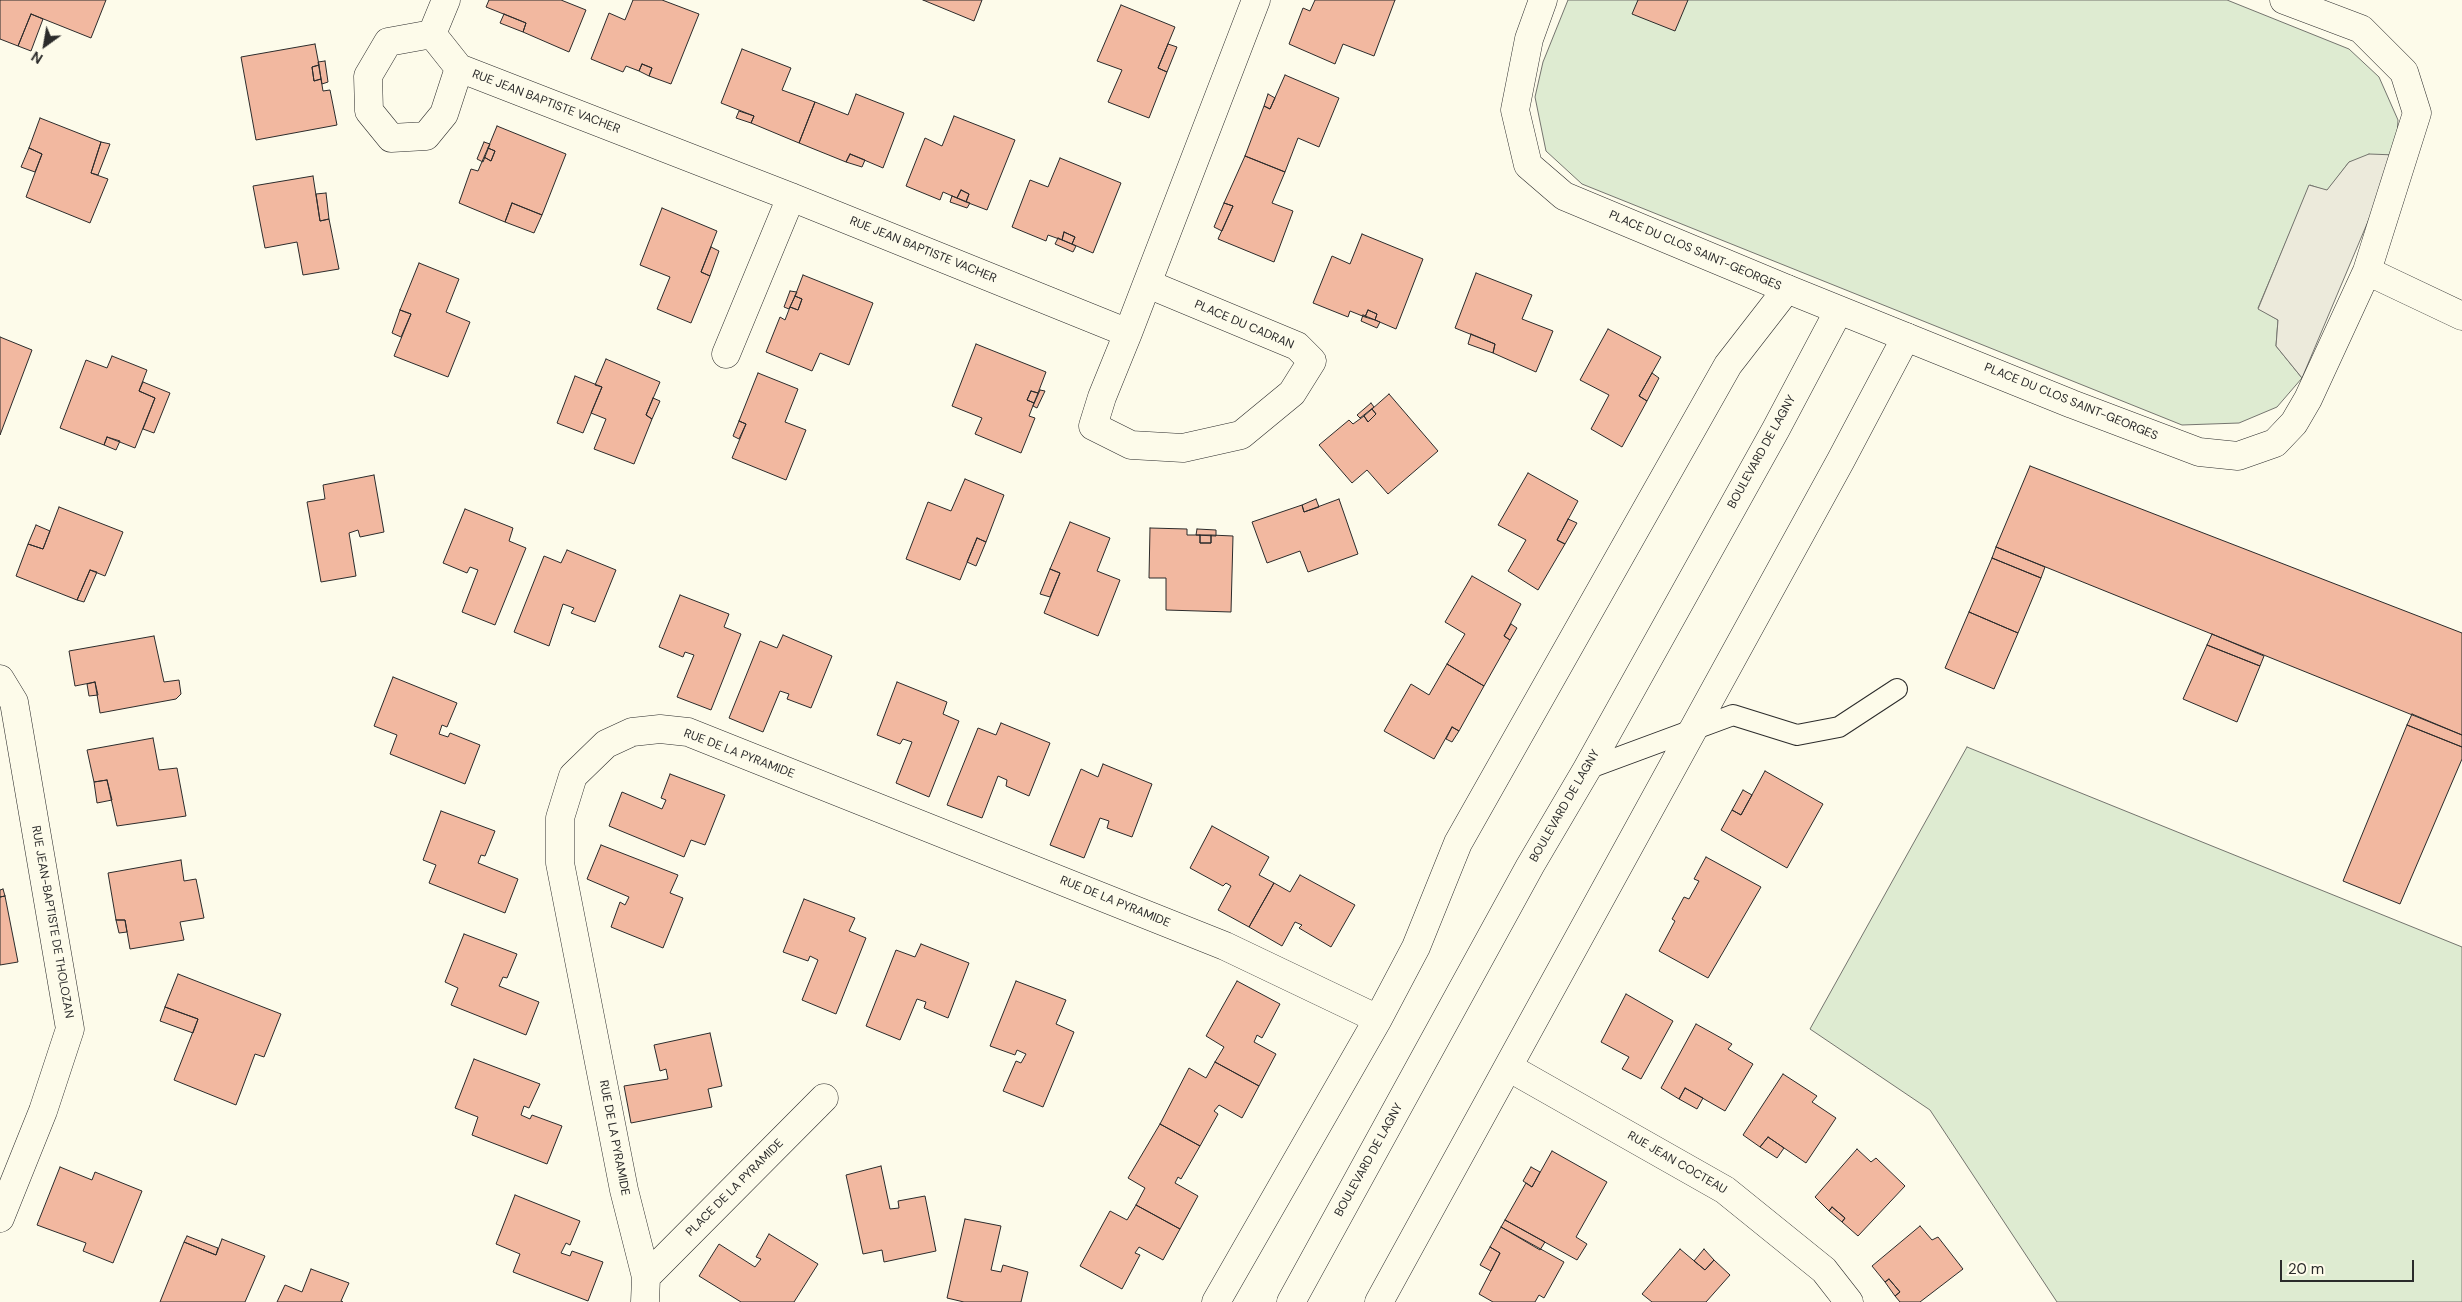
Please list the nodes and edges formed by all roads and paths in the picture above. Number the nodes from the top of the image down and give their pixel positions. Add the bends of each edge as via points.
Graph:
1 (446, 0) edge
2 (1256, 0) edge
3 (1543, 0) edge
4 (2284, 0) edge
5 (432, 34) junction
6 (459, 68) junction
7 (791, 197) junction
8 (2367, 272) junction
9 (1148, 284) junction
10 (1787, 289) junction
11 (1839, 310) junction
12 (2462, 316) edge
13 (1128, 333) junction
14 (1906, 337) junction
15 (726, 354) dead end
16 (0, 679) edge
17 (1897, 689) dead end
18 (1692, 729) junction
19 (1587, 769) junction
20 (1378, 1019) junction
21 (1508, 1067) junction
22 (824, 1098) dead end
23 (0, 1218) edge
24 (645, 1290) edge
25 (1216, 1302) edge
26 (1291, 1302) edge
27 (1379, 1302) edge
28 (1849, 1302) edge

1 - 5 street
2 - 9 street
3 - 10 street, PLACE DU CLOS SAINT-GEORGES via 1529,39 1515,110 1528,165 1564,196
4 - 8 street, PLACE DU CLOS SAINT-GEORGES via 2361,29 2404,72 2417,113
5 - 6 street, RUE JEAN BAPTISTE VACHER
5 - 6 street via 388,42 368,76 369,111 392,138 426,136 444,114
6 - 7 street, RUE JEAN BAPTISTE VACHER
7 - 13 street, RUE JEAN BAPTISTE VACHER
7 - 15 street
8 - 12 street
8 - 14 street, PLACE DU CLOS SAINT-GEORGES via 2294,423 2274,443 2238,456 2199,452
9 - 13 street
9 - 13 street, PLACE DU CADRAN via 1297,346 1312,361 1292,393 1241,435 1183,448 1131,445 1093,426
10 - 11 street, PLACE DU CLOS SAINT-GEORGES
10 - 20 street via 1728,365 1458,843 1416,948
11 - 14 street, PLACE DU CLOS SAINT-GEORGES
11 - 19 street, BOULEVARD DE LAGNY
14 - 18 street
16 - 23 street, RUE JEAN-BAPTISTE DE THOLOZAN via 14,702 70,1029 43,1111
17 - 18 lane via 1839,727 1797,735 1733,715
18 - 19 lane
18 - 21 street
19 - 26 street, BOULEVARD DE LAGNY via 1530,866
20 - 24 street, RUE DE LA PYRAMIDE via 1225,946 688,732 660,729 632,732 606,744 573,776 560,818 560,863
20 - 25 street
21 - 27 street
21 - 28 street, RUE JEAN COCTEAU via 1725,1190 1824,1270
22 - 24 street, PLACE DE LA PYRAMIDE

